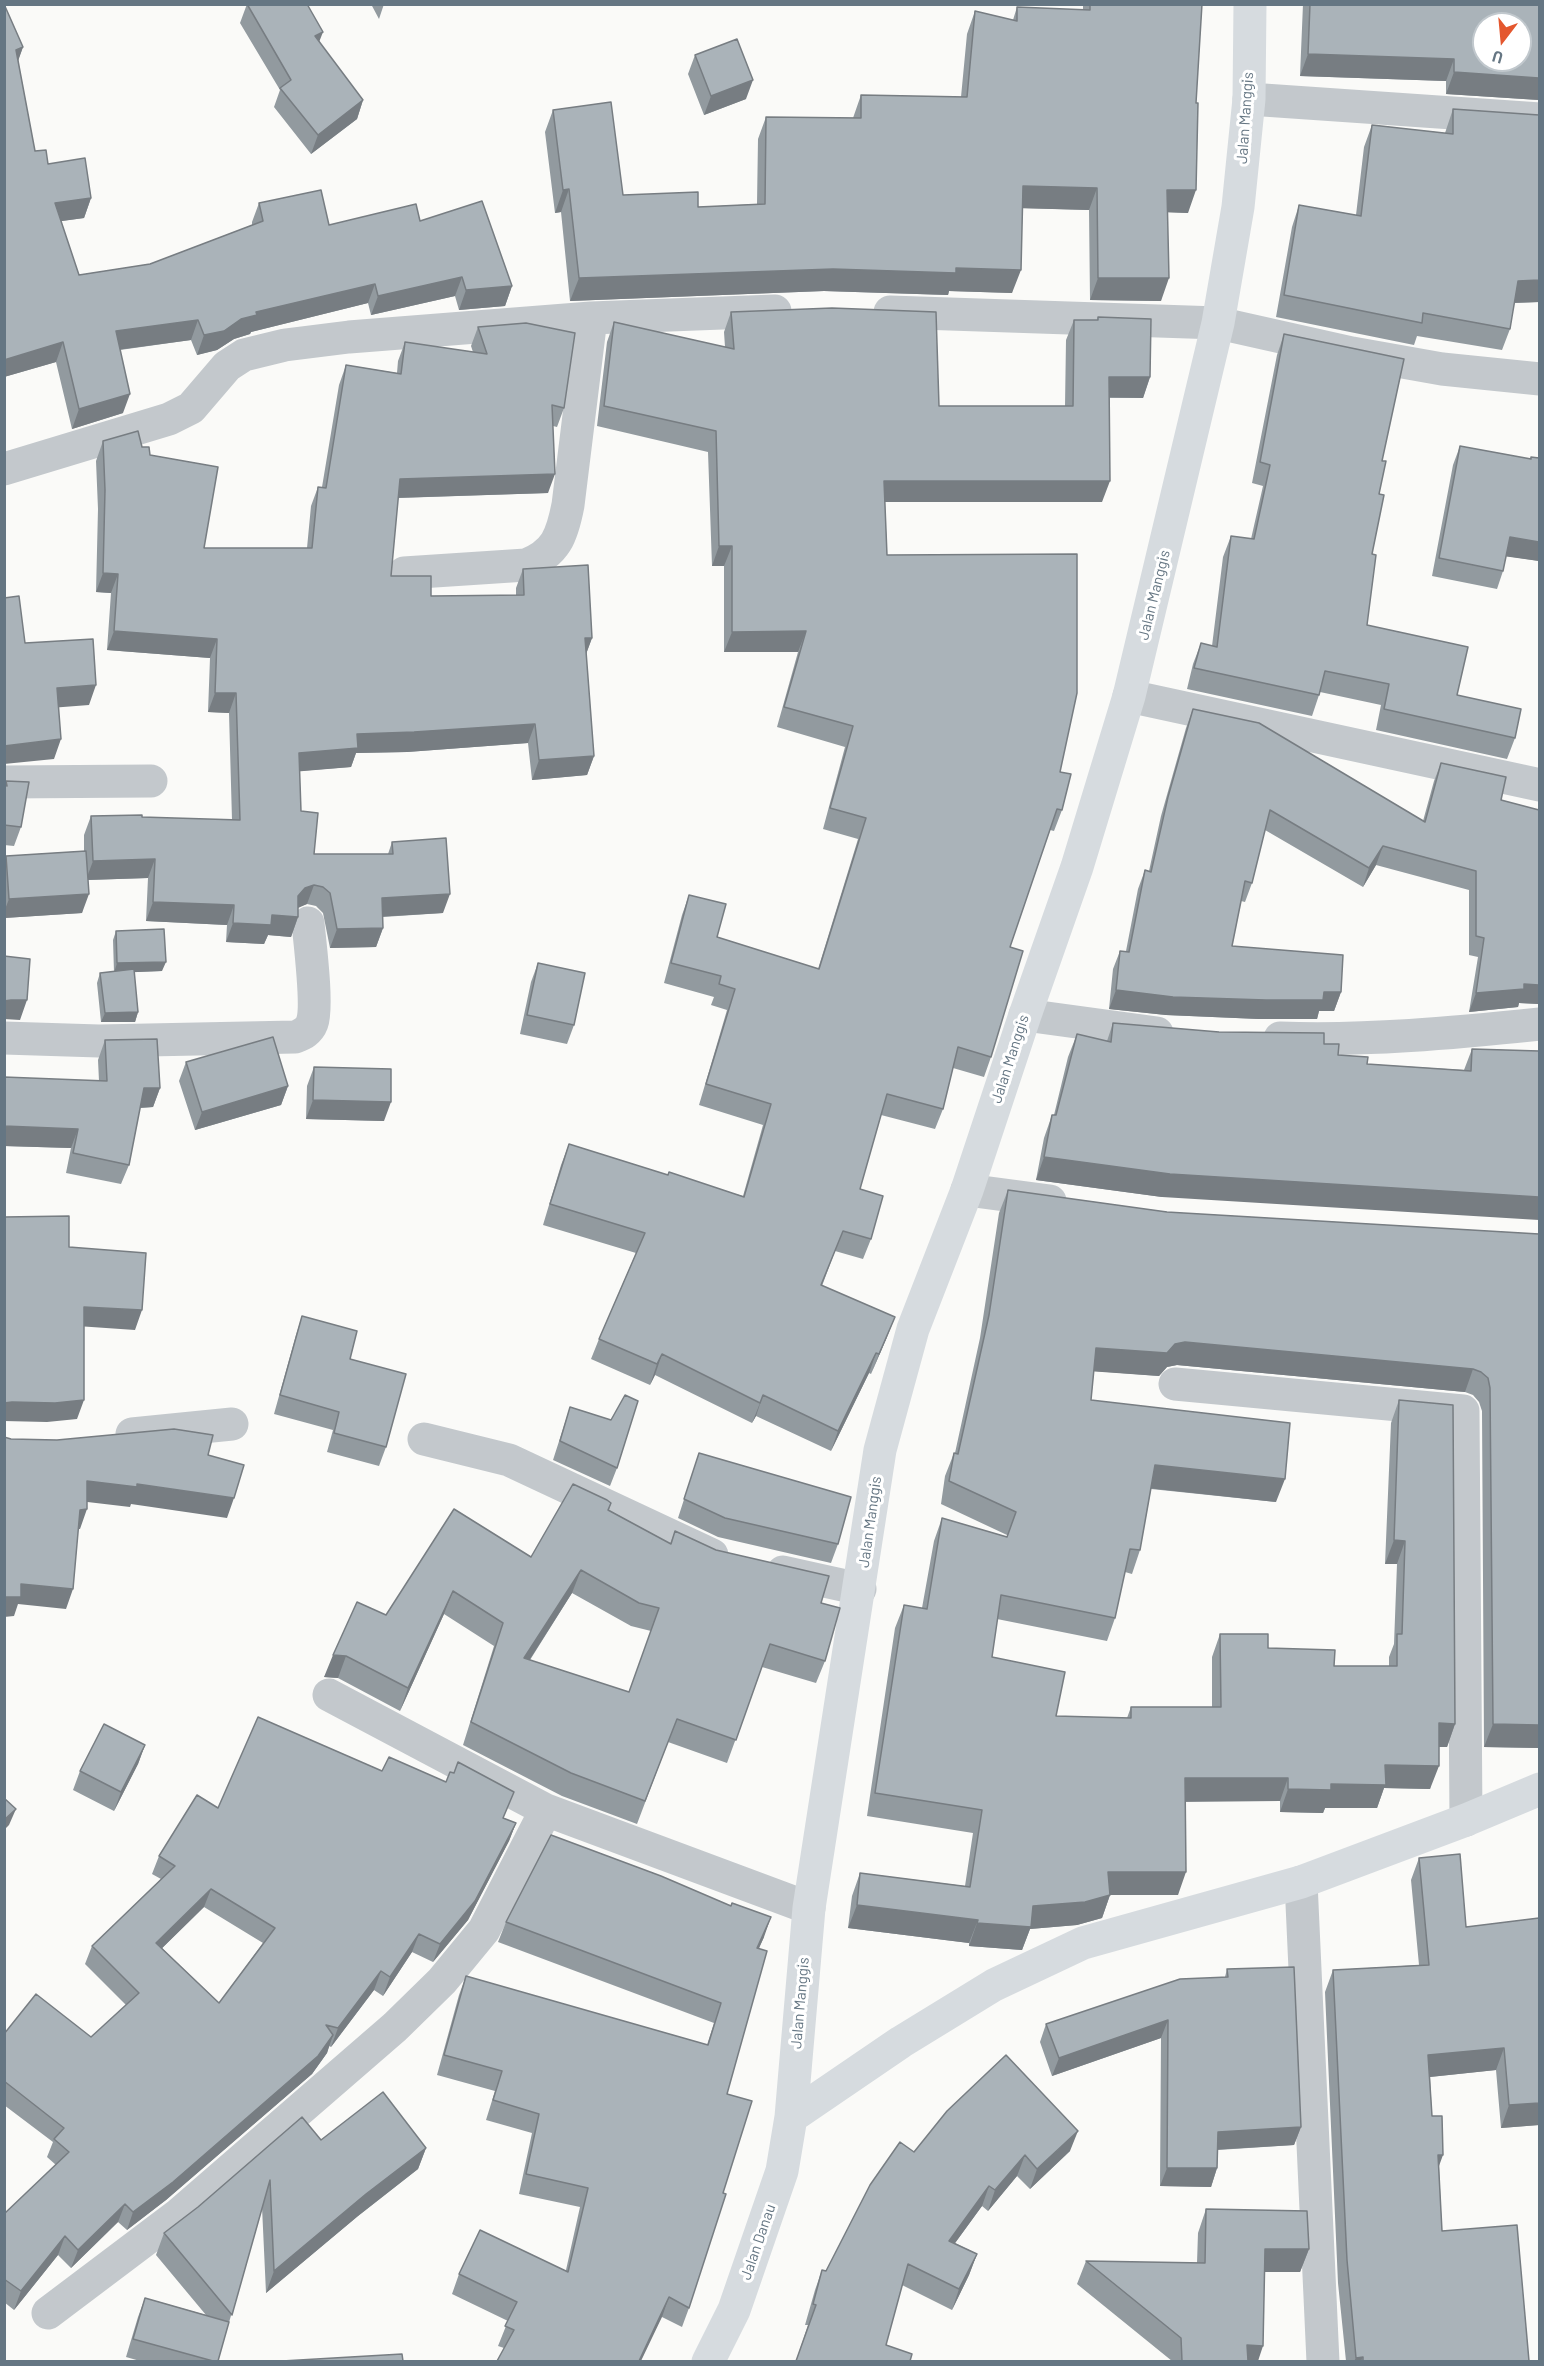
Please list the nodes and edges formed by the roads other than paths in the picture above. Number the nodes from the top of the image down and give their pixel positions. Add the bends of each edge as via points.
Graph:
1 (1250, 4) edge
2 (1249, 99) junction
3 (1539, 119) edge
4 (801, 310) edge
5 (860, 311) edge
6 (591, 318) junction
7 (1218, 323) junction
8 (1539, 380) edge
9 (4, 469) edge
10 (404, 573) edge
11 (1129, 696) junction
12 (151, 781) dead end
13 (4, 782) edge
14 (1539, 785) edge
15 (308, 924) dead end
16 (1025, 1016) junction
17 (1539, 1024) edge
18 (1186, 1035) edge
19 (1253, 1037) edge
20 (4, 1038) edge
21 (967, 1190) junction
22 (1080, 1205) edge
23 (1175, 1384) dead end
24 (232, 1424) dead end
25 (106, 1436) edge
26 (424, 1439) dead end
27 (860, 1589) junction
28 (329, 1695) dead end
29 (1539, 1790) edge
30 (546, 1810) junction
31 (1466, 1820) junction
32 (1301, 1882) junction
33 (809, 1908) junction
34 (790, 2116) junction
35 (48, 2313) dead end
36 (708, 2361) edge
37 (1323, 2361) edge

1 - 2 street, Jalan Manggis
2 - 3 street
2 - 7 street, Jalan Manggis via 1238,207
4 - 6 street
5 - 7 street
6 - 9 street via 349,337 266,348 227,366 191,408 169,419
6 - 10 street via 568,505 555,545 541,559 526,565
7 - 8 street via 1352,353
7 - 11 street, Jalan Manggis
11 - 14 street
11 - 16 street, Jalan Manggis via 1077,867
12 - 13 street
15 - 20 street via 313,1022 308,1031 295,1037 99,1041
16 - 18 street
16 - 21 street, Jalan Manggis
17 - 19 street via 1320,1039
21 - 22 street
21 - 27 street, Jalan Manggis via 913,1329 880,1450
23 - 31 street via 1463,1411
24 - 25 street
26 - 27 street via 509,1460 712,1556
27 - 33 street, Jalan Manggis
28 - 30 street
29 - 31 street
30 - 33 street
30 - 35 street via 484,1930 442,1981 395,2027 178,2215
31 - 32 street
32 - 34 street via 1083,1943 994,1985
32 - 37 street
33 - 34 street, Jalan Manggis
34 - 36 street, Jalan Danau via 782,2171 756,2250 734,2310

